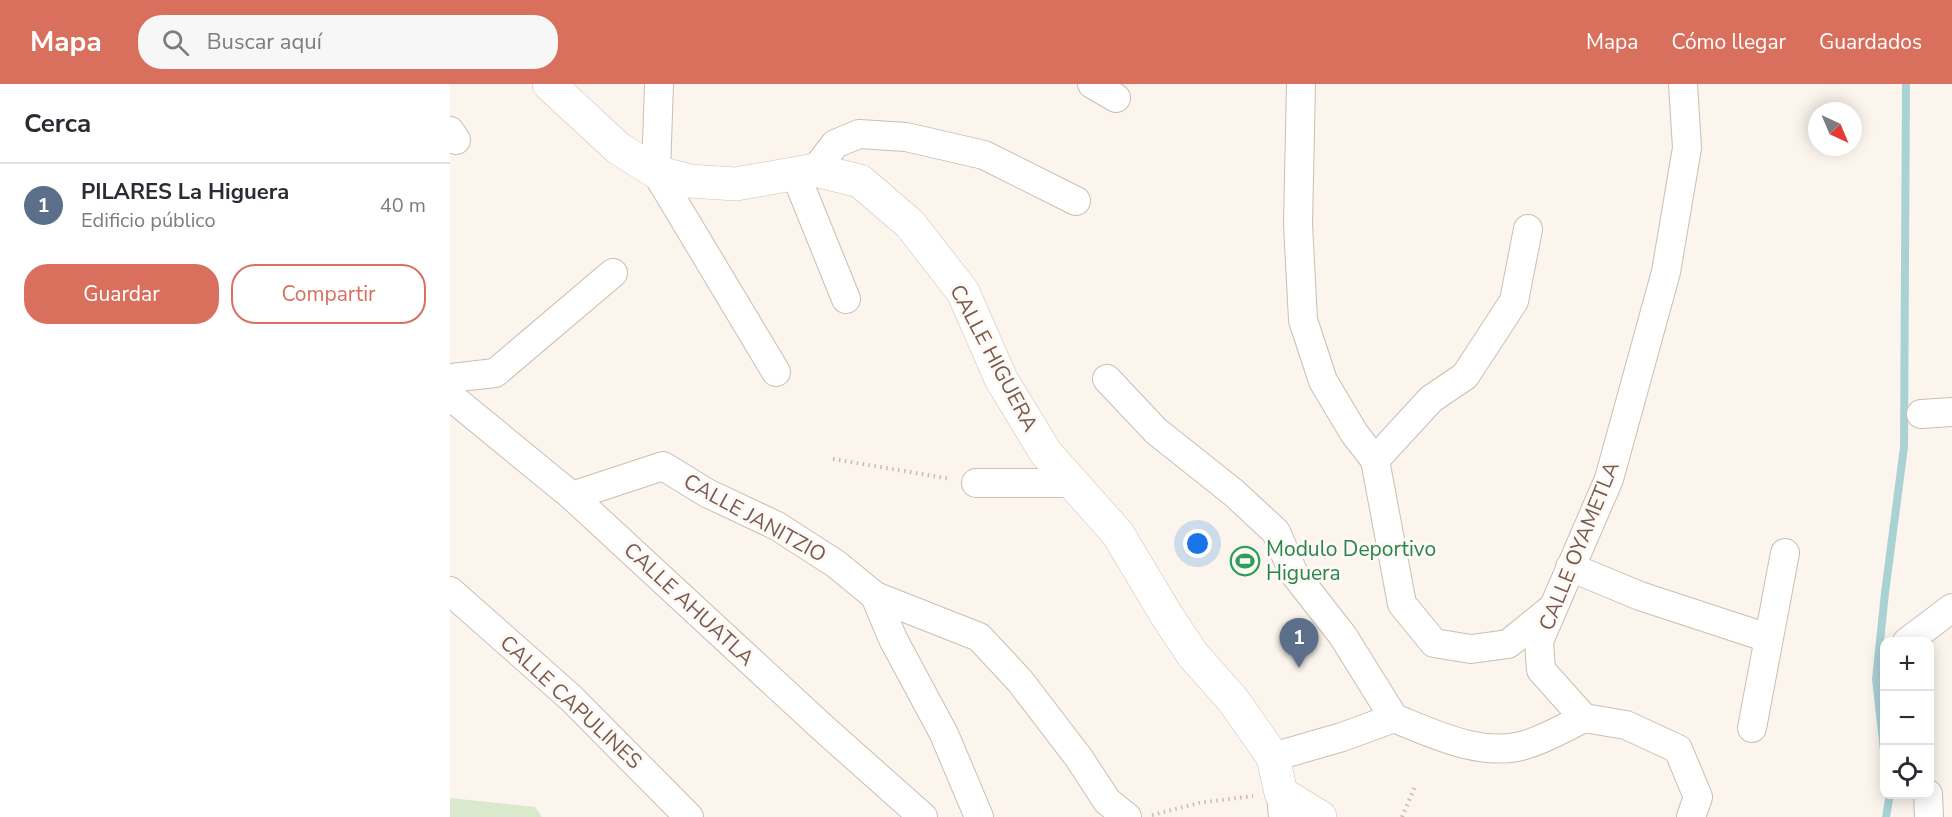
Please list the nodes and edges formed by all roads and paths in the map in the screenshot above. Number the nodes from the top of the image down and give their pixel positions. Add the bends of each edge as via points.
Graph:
1 (549, 84) edge
2 (659, 84) edge
3 (1301, 84) edge
4 (1683, 84) edge
5 (656, 172) junction
6 (805, 172) junction
7 (1077, 201) dead end
8 (1528, 229) dead end
9 (613, 273) dead end
10 (846, 299) dead end
11 (776, 372) dead end
12 (450, 378) edge
13 (1107, 380) dead end
14 (450, 396) edge
15 (1952, 412) edge
16 (1921, 414) dead end
17 (833, 459) dead end
18 (1375, 460) junction
19 (976, 483) joint
20 (1073, 483) junction
21 (572, 496) junction
22 (1785, 553) dead end
23 (1570, 567) junction
24 (450, 591) edge
25 (875, 596) junction
26 (1554, 606) junction
27 (1952, 608) edge
28 (1920, 637) edge
29 (1768, 638) junction
30 (1394, 718) junction
31 (1584, 718) junction
32 (1752, 728) dead end
33 (1273, 757) junction
34 (1416, 784) dead end
35 (1928, 799) edge
36 (1282, 805) edge
37 (689, 817) edge
38 (922, 817) edge
39 (979, 817) edge
40 (1135, 817) edge
41 (1320, 817) edge
42 (1402, 817) edge
43 (1690, 817) edge
44 (1929, 817) edge

1 - 5 street, CALLE HIGUERA via 618,148
2 - 5 street
3 - 18 street via 1298,224 1303,320 1323,381
4 - 23 street, CALLE OYAMETLA via 1687,148 1666,272 1610,479
5 - 6 street, CALLE HIGUERA via 689,181 736,184
5 - 11 street
6 - 7 street via 835,144 859,134 906,137 984,155
6 - 10 street
6 - 20 street, CALLE HIGUERA via 861,181 910,224 963,292 1001,379 1046,453
8 - 18 street via 1514,301 1465,376 1431,399
9 - 12 street via 495,373
13 - 30 street via 1156,431 1276,532 1293,572 1342,636
14 - 21 street, CALLE AHUATLA
15 - 16 street
17 - 19 path
18 - 26 street via 1402,604 1434,643 1471,649 1508,645
19 - 20 street
20 - 33 street, CALLE HIGUERA via 1119,534 1193,655 1233,700
21 - 25 street, CALLE JANITZIO via 663,466 707,493 777,526 836,564
21 - 38 street, CALLE AHUATLA
22 - 29 street
23 - 26 street, CALLE OYAMETLA
23 - 29 street via 1641,596
24 - 37 street, CALLE CAPULINES via 571,698
25 - 39 street via 893,639 944,734
25 - 40 street, CALLE JANITZIO via 979,637 1020,681 1107,801
26 - 31 street, CALLE OYAMETLA via 1539,641 1541,670
27 - 28 street
29 - 32 street
30 - 31 street via 1467,744 1496,748 1527,744
30 - 33 street
31 - 43 street via 1626,725 1678,748 1698,797
33 - 36 street, CALLE HIGUERA
34 - 42 path
35 - 44 street
36 - 40 path via 1198,803
36 - 41 street

